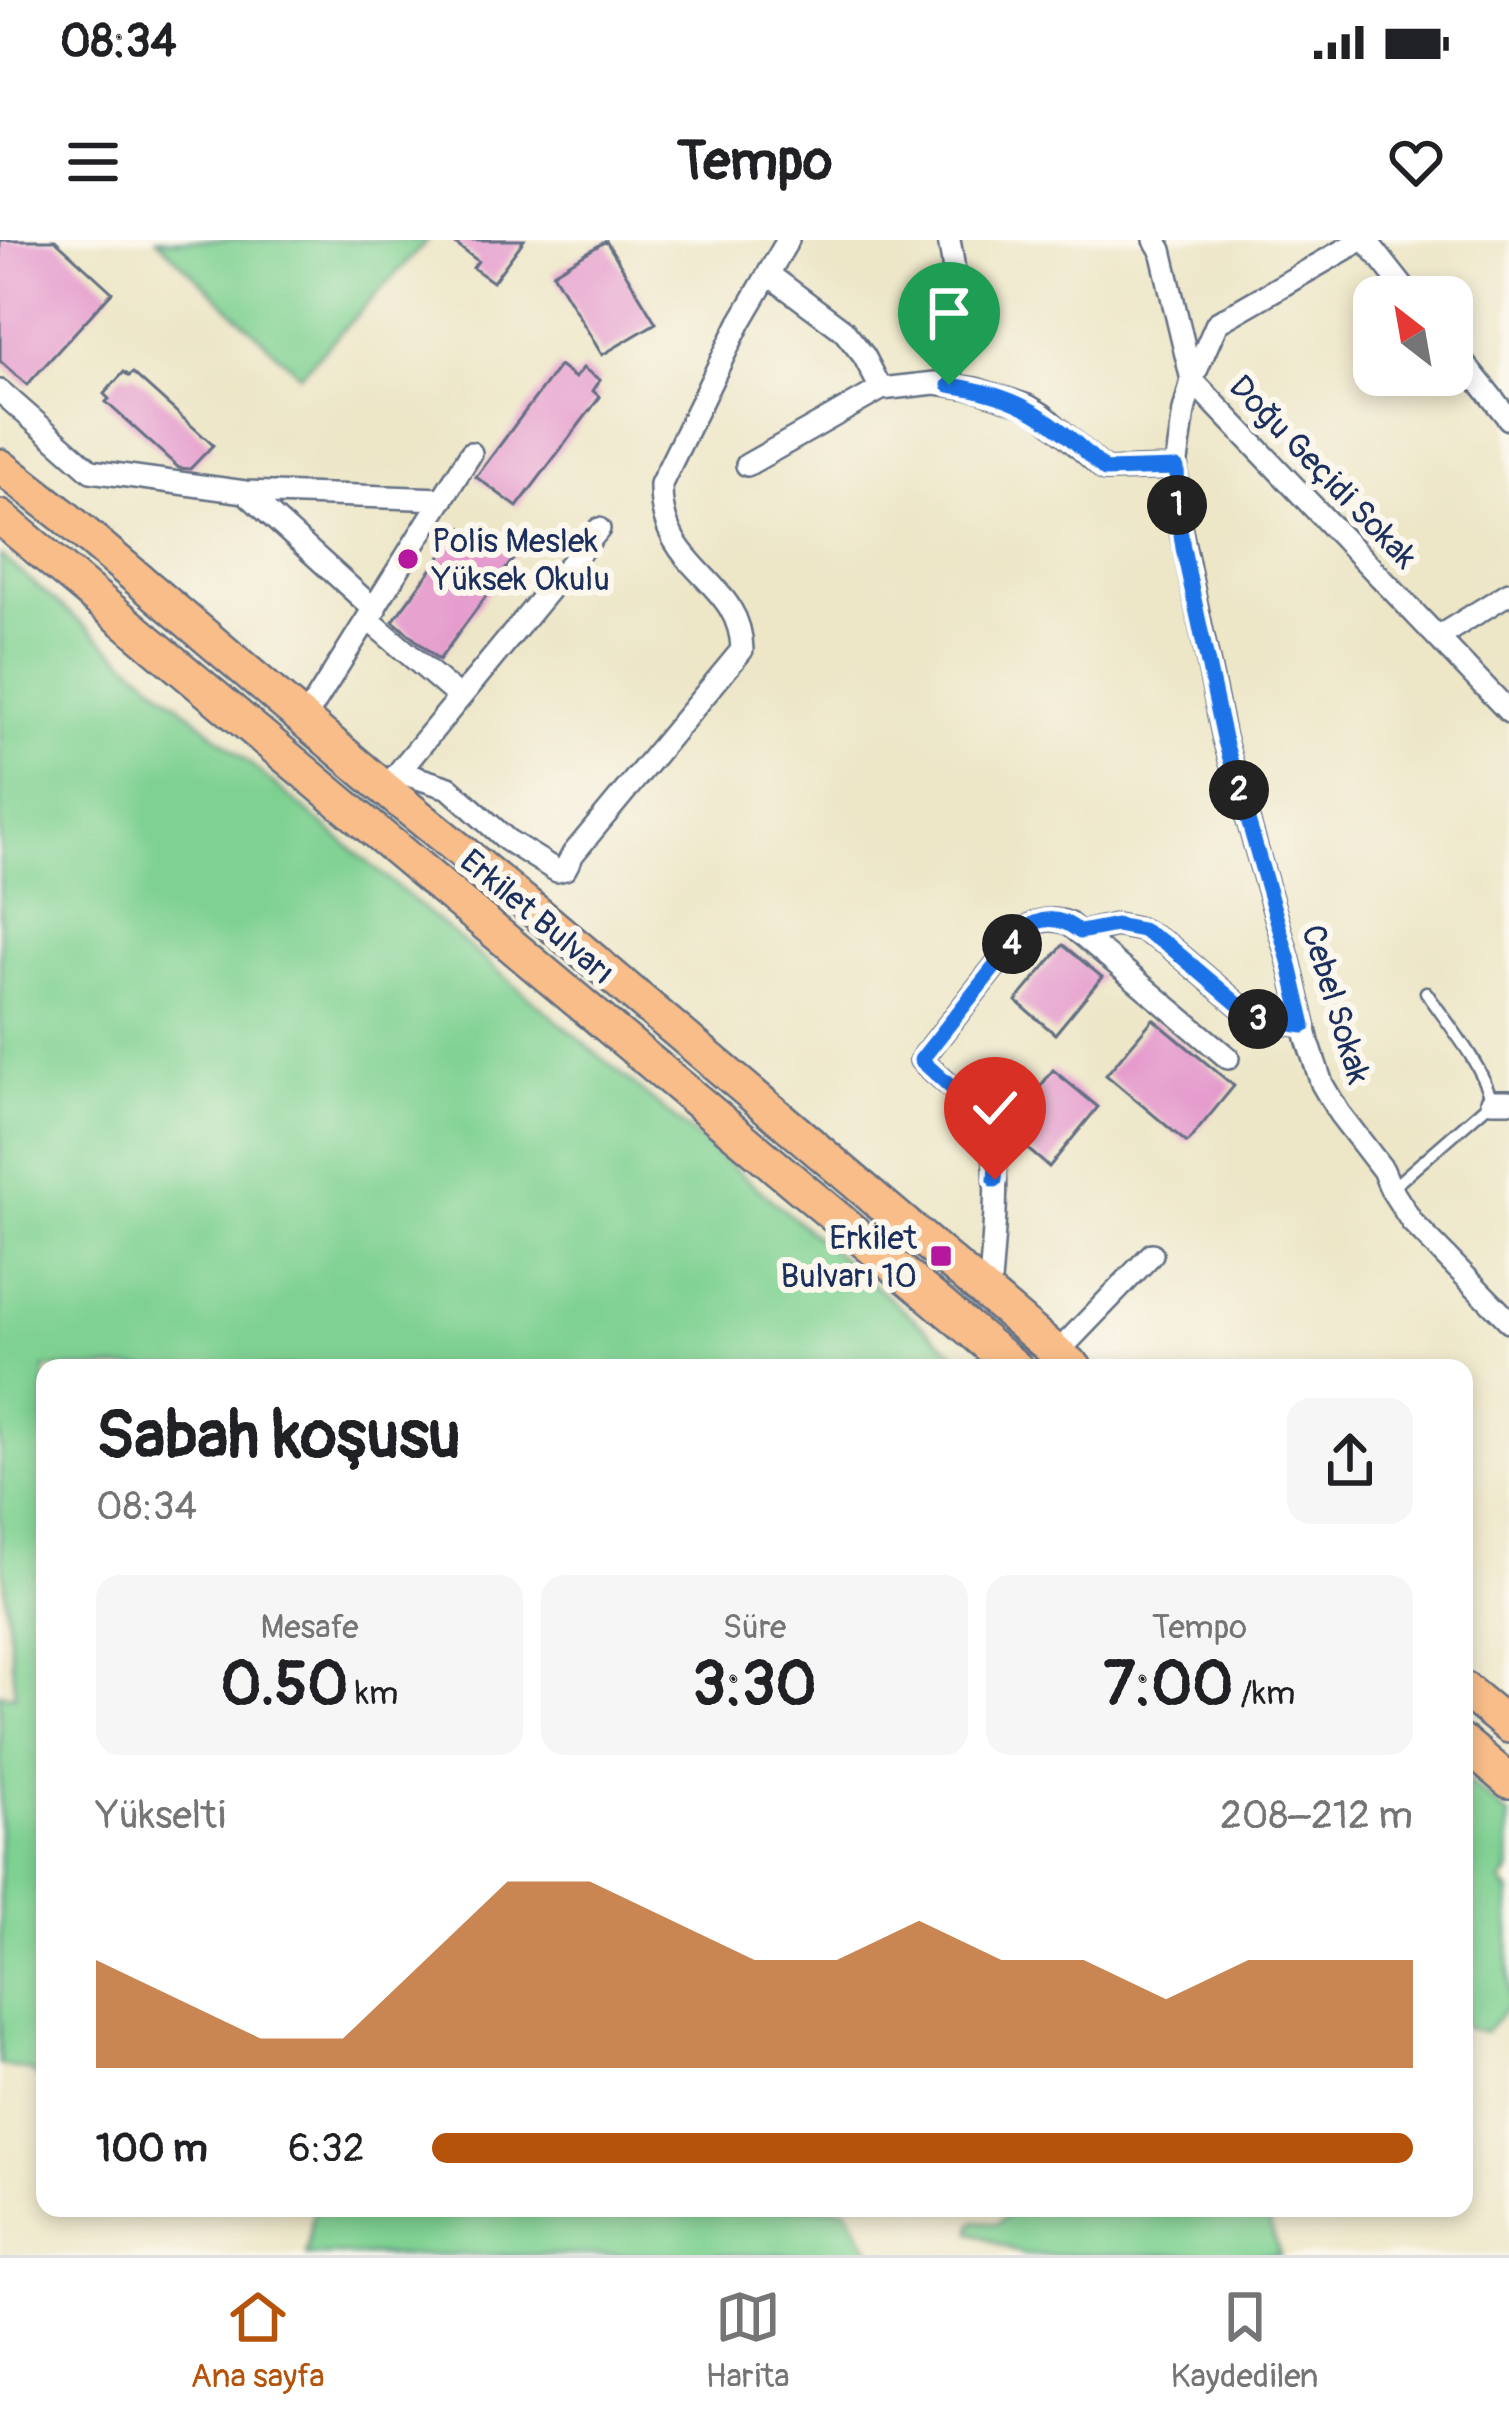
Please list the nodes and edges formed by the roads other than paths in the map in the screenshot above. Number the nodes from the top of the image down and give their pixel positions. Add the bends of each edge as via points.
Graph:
1 (788, 240) edge
2 (949, 240) edge
3 (1155, 240) edge
4 (1363, 240) edge
5 (769, 274) junction
6 (1393, 276) edge
7 (1473, 374) edge
8 (1192, 380) junction
9 (949, 385) junction
10 (881, 389) junction
11 (0, 391) edge
12 (1509, 419) edge
13 (471, 453) dead end
14 (747, 465) dead end
15 (0, 466) edge
16 (1177, 468) junction
17 (244, 492) junction
18 (443, 499) junction
19 (0, 517) edge
20 (599, 529) dead end
21 (1509, 593) edge
22 (372, 615) junction
23 (1438, 638) junction
24 (460, 698) junction
25 (1509, 712) edge
26 (304, 720) junction
27 (392, 780) junction
28 (1080, 932) junction
29 (1426, 992) dead end
30 (1304, 1026) junction
31 (1228, 1058) dead end
32 (1504, 1100) edge
33 (1391, 1189) junction
34 (1152, 1254) dead end
35 (989, 1297) junction
36 (1509, 1321) edge
37 (1005, 1359) edge
38 (1065, 1359) edge
39 (1067, 1359) edge
40 (1473, 1695) edge
41 (1506, 1716) edge
42 (1473, 1751) edge
43 (1509, 1781) edge

1 - 5 street
2 - 9 street via 957,293
3 - 8 street, Doğu Geçidi Sokak
4 - 6 street
4 - 8 street, Cebel Sokak via 1217,323
5 - 10 street via 843,330
5 - 27 street via 661,484 671,539 732,606 742,650 565,869 507,840 448,788
7 - 12 street
8 - 16 street, Cebel Sokak
8 - 23 street, Doğu Geçidi Sokak
9 - 10 street
9 - 16 street via 1028,406 1105,470
10 - 14 street
11 - 17 street via 91,471
13 - 18 street
15 - 26 main road, Erkilet Bulvarı
16 - 30 street, Cebel Sokak via 1183,548 1224,738
17 - 18 street
17 - 22 street
18 - 22 street
19 - 37 main road, Erkilet Bulvarı
20 - 24 street
21 - 23 street
22 - 24 street
22 - 26 street
23 - 25 street, Doğu Geçidi Sokak
24 - 27 street
26 - 27 main road, Erkilet Bulvarı
27 - 35 main road, Erkilet Bulvarı
28 - 30 street via 1142,930 1254,1018
28 - 31 street
28 - 35 street via 1049,919 1027,927 921,1060 992,1137
29 - 32 lane
30 - 33 street, Cebel Sokak via 1329,1098
32 - 33 lane
33 - 36 street, Cebel Sokak via 1424,1236
34 - 39 street
35 - 38 main road, Erkilet Bulvarı
40 - 41 main road
42 - 43 main road

